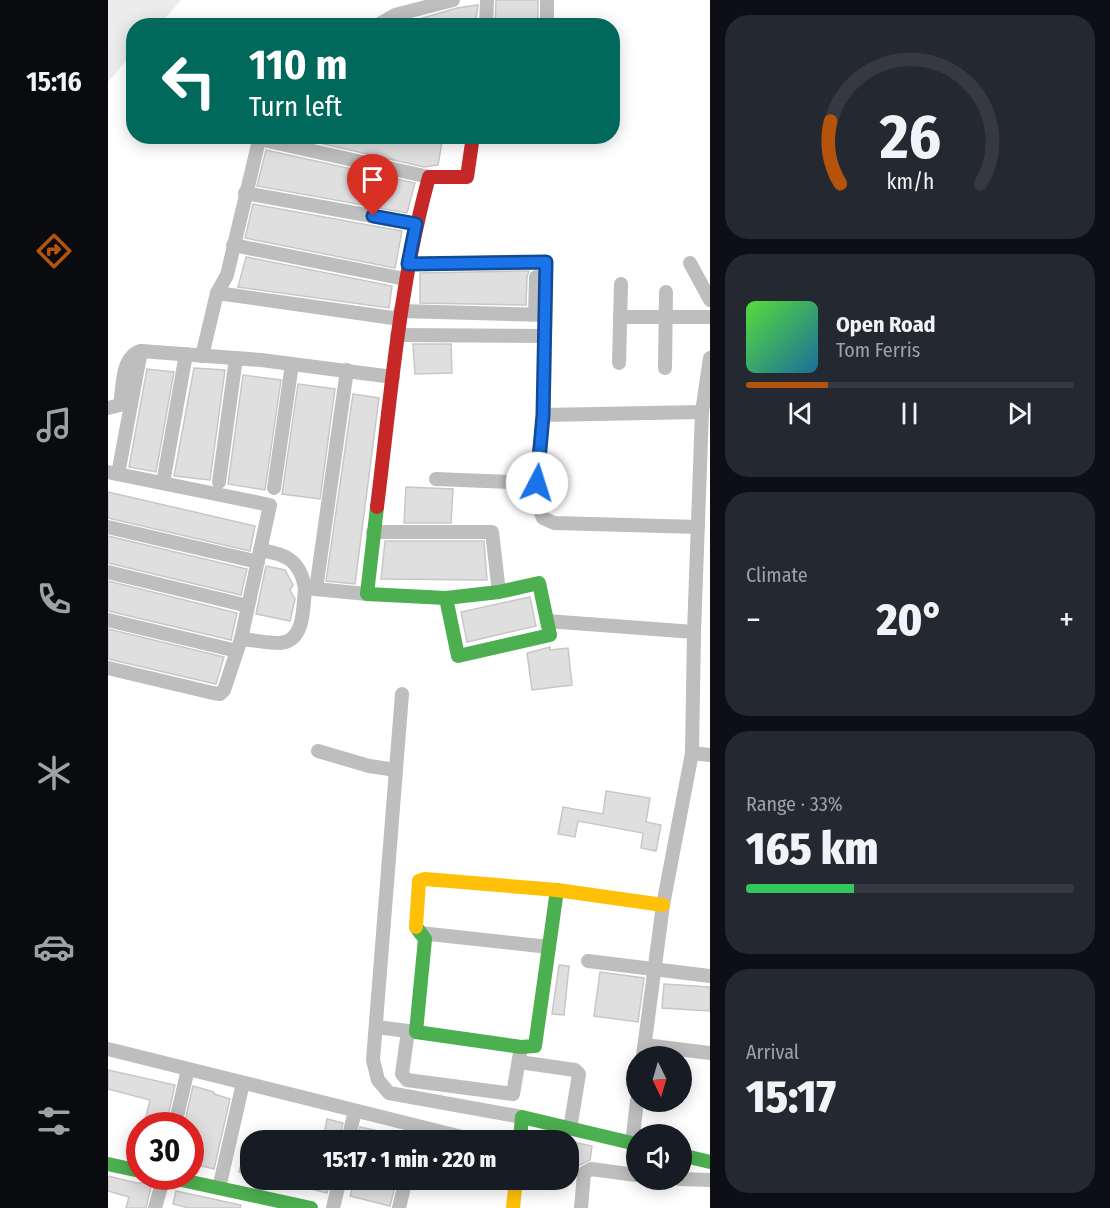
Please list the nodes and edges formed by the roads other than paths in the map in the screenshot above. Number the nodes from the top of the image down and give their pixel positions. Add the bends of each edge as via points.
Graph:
1 (453, 0) edge
2 (488, 0) edge
3 (547, 0) edge
4 (390, 18) edge
5 (487, 18) edge
6 (547, 18) edge
7 (258, 144) edge
8 (286, 144) edge
9 (472, 144) edge
10 (429, 177) junction
11 (245, 194) junction
12 (416, 224) junction
13 (233, 245) junction
14 (690, 263) dead end
15 (408, 264) junction
16 (405, 279) junction
17 (621, 284) dead end
18 (666, 292) dead end
19 (217, 293) junction
20 (710, 300) edge
21 (540, 314) junction
22 (400, 315) junction
23 (620, 317) junction
24 (666, 317) junction
25 (710, 317) edge
26 (397, 335) junction
27 (545, 336) junction
28 (141, 351) junction
29 (186, 354) junction
30 (202, 356) junction
31 (236, 358) junction
32 (710, 358) edge
33 (619, 363) dead end
34 (292, 364) junction
35 (665, 368) dead end
36 (347, 370) junction
37 (393, 377) junction
38 (108, 408) edge
39 (702, 412) junction
40 (543, 415) junction
41 (113, 473) edge
42 (436, 479) dead end
43 (219, 482) dead end
44 (163, 483) junction
45 (537, 483) junction
46 (274, 488) dead end
47 (108, 527) edge
48 (698, 527) junction
49 (373, 532) junction
50 (259, 556) junction
51 (108, 573) edge
52 (311, 589) junction
53 (499, 592) junction
54 (367, 594) junction
55 (446, 598) junction
56 (248, 606) junction
57 (108, 620) edge
58 (547, 621) junction
59 (694, 632) junction
60 (239, 645) junction
61 (108, 668) edge
62 (402, 694) dead end
63 (318, 751) dead end
64 (692, 753) junction
65 (710, 755) edge
66 (396, 770) junction
67 (557, 890) junction
68 (663, 905) junction
69 (420, 933) junction
70 (549, 947) junction
71 (588, 961) dead end
72 (654, 969) junction
73 (710, 976) edge
74 (376, 1027) junction
75 (412, 1031) junction
76 (644, 1046) edge
77 (521, 1047) junction
78 (108, 1049) edge
79 (692, 1052) edge
80 (710, 1053) edge
81 (519, 1062) junction
82 (188, 1069) junction
83 (243, 1083) junction
84 (355, 1111) junction
85 (178, 1112) edge
86 (522, 1117) junction
87 (570, 1129) junction
88 (350, 1130) edge
89 (408, 1130) edge
90 (521, 1130) edge
91 (626, 1142) edge
92 (692, 1158) edge
93 (710, 1162) edge
94 (108, 1164) edge
95 (126, 1168) edge
96 (626, 1174) edge
97 (692, 1179) edge
98 (710, 1180) edge
99 (204, 1185) edge
100 (219, 1188) junction
101 (160, 1190) edge
102 (337, 1190) edge
103 (403, 1190) edge
104 (515, 1190) edge
105 (155, 1208) edge
106 (312, 1208) edge
107 (333, 1208) edge
108 (399, 1208) edge
109 (513, 1208) edge
110 (581, 1208) edge

1 - 4 street
2 - 5 street
3 - 6 street
7 - 11 street
8 - 10 street
9 - 10 street via 467,177
10 - 12 street
11 - 12 street
11 - 13 street
12 - 15 street
13 - 16 street
13 - 19 street via 227,275
14 - 20 street
15 - 16 street
15 - 21 street via 546,262
16 - 22 street
17 - 23 street
18 - 24 street
19 - 22 street
19 - 30 street
21 - 22 street
21 - 27 street
22 - 26 street
23 - 24 street
23 - 33 street
24 - 25 street
24 - 35 street
26 - 27 street
26 - 37 street
27 - 40 street
28 - 29 street
28 - 38 street via 128,360 120,405
28 - 41 street
29 - 30 street
29 - 44 street
30 - 31 street
31 - 34 street
31 - 43 street
32 - 39 street
34 - 36 street
34 - 46 street
36 - 37 street
36 - 52 street
37 - 49 street
39 - 40 street
39 - 48 street
40 - 45 street
41 - 44 street
42 - 45 street
44 - 50 street via 270,505
45 - 48 street via 538,506 543,518 554,524
47 - 50 street
48 - 59 street
49 - 53 street via 492,532
49 - 54 street
50 - 52 street via 280,553 291,559
50 - 56 street
51 - 56 street
52 - 54 street
52 - 60 street via 299,632 290,640
53 - 55 street
53 - 58 street via 539,582
54 - 55 street
55 - 58 street via 458,656 550,635
56 - 60 street
57 - 60 street
58 - 59 street
59 - 64 street
60 - 61 street via 220,694
62 - 66 street
63 - 66 street
64 - 65 street
64 - 68 street
66 - 74 street
67 - 68 street
67 - 69 street via 425,879 417,887 415,926
67 - 70 street
68 - 72 street
69 - 70 street
69 - 75 street via 425,939
70 - 77 street via 537,1042 535,1046
71 - 72 street
72 - 73 street
72 - 76 street
74 - 75 street
74 - 86 street via 373,1060 378,1080 390,1093
75 - 77 street
75 - 81 street via 402,1074 407,1080 513,1094
77 - 81 street
78 - 82 street
79 - 80 street
81 - 87 street via 575,1070 579,1074
82 - 83 street
82 - 85 street
83 - 84 street
83 - 100 street
84 - 88 street
84 - 89 street
86 - 87 street
86 - 90 street
87 - 91 street
92 - 93 street
94 - 95 street
96 - 110 street via 591,1169 584,1173
97 - 98 street
99 - 100 street
100 - 106 street
101 - 105 street
102 - 107 street
103 - 108 street
104 - 109 street

